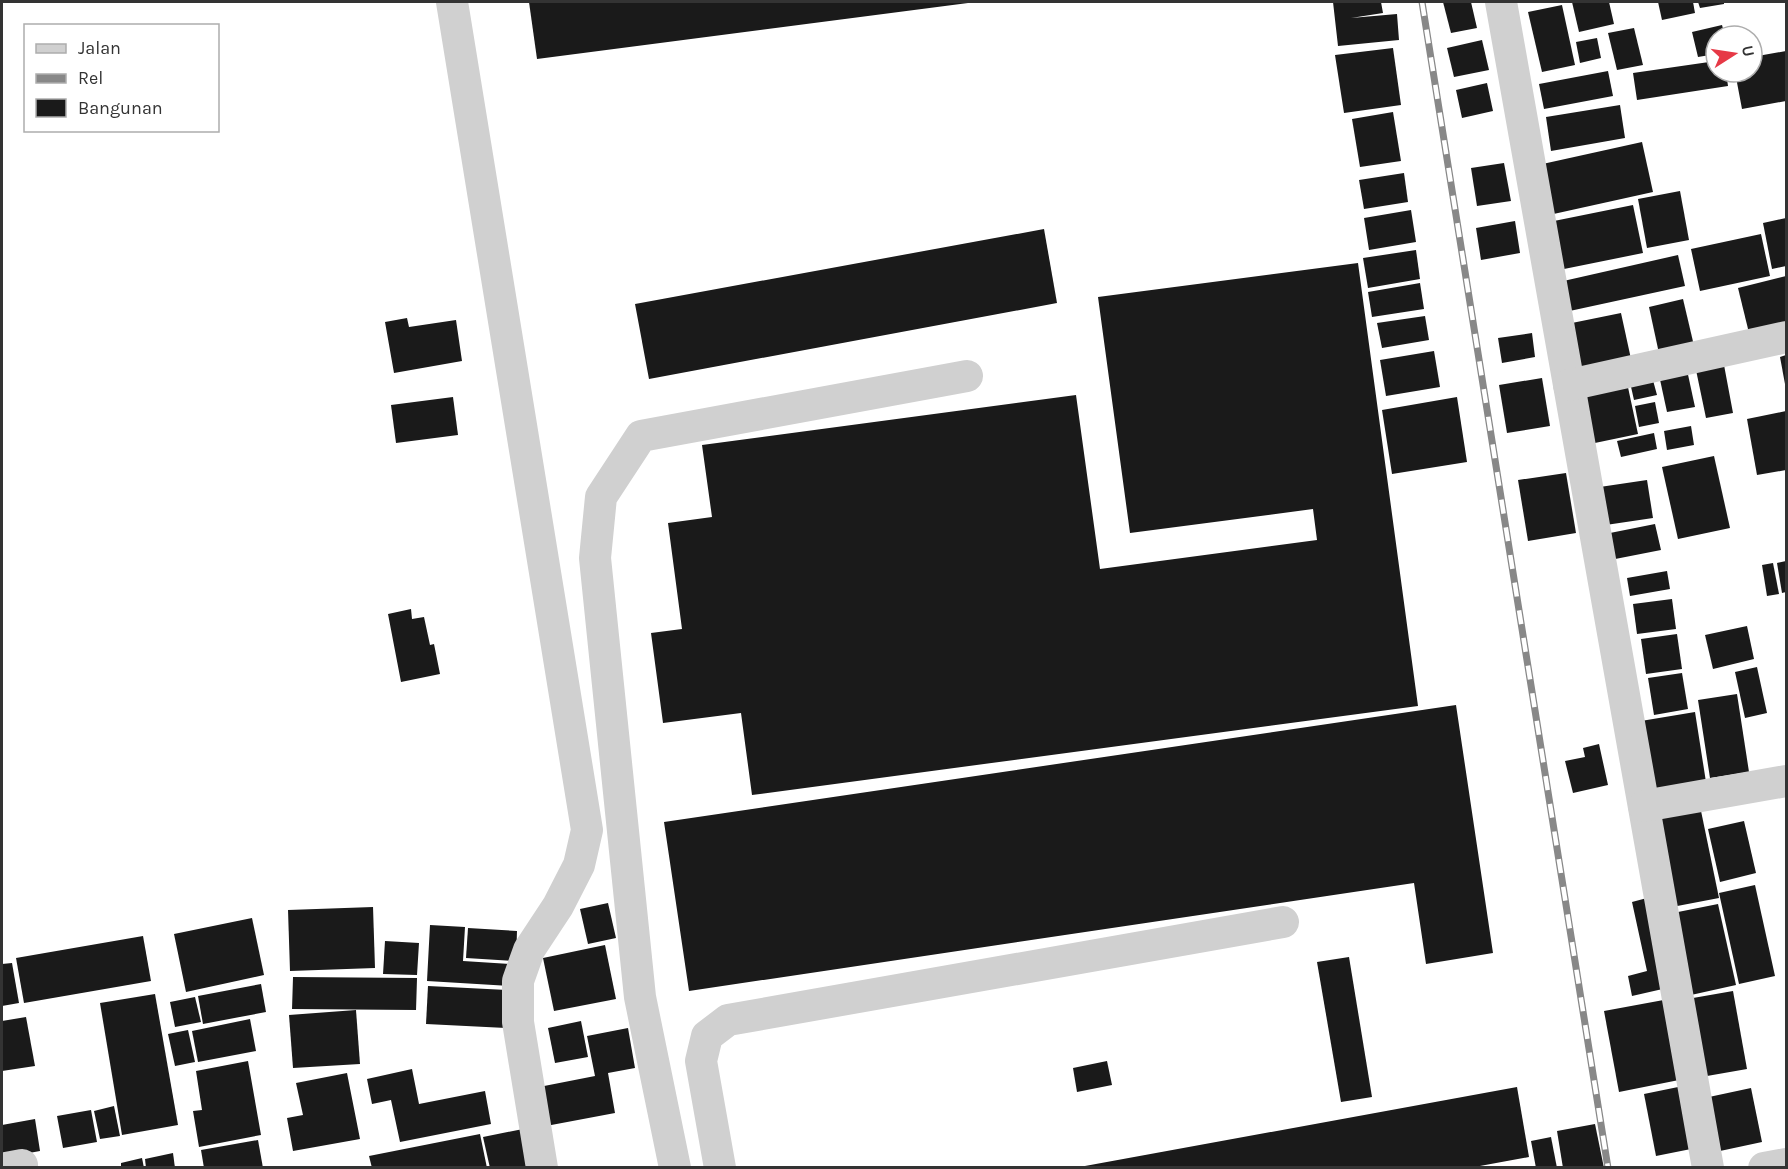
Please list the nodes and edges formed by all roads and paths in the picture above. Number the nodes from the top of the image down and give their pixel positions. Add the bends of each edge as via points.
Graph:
1 (452, 2) edge
2 (1501, 2) edge
3 (1786, 337) edge
4 (967, 376) dead end
5 (1569, 385) junction
6 (1786, 781) edge
7 (1644, 806) junction
8 (1283, 922) dead end
9 (1786, 1164) edge
10 (542, 1167) edge
11 (675, 1167) edge
12 (720, 1167) edge
13 (1708, 1167) edge
14 (1764, 1167) edge

1 - 10 street via 587,830 579,865 529,950 518,981 518,1022
2 - 5 street
3 - 5 street
4 - 11 street via 641,436 601,497 595,558 640,997
5 - 7 street
6 - 7 street
7 - 13 street
8 - 12 street via 728,1020 707,1036 701,1061
9 - 14 street

